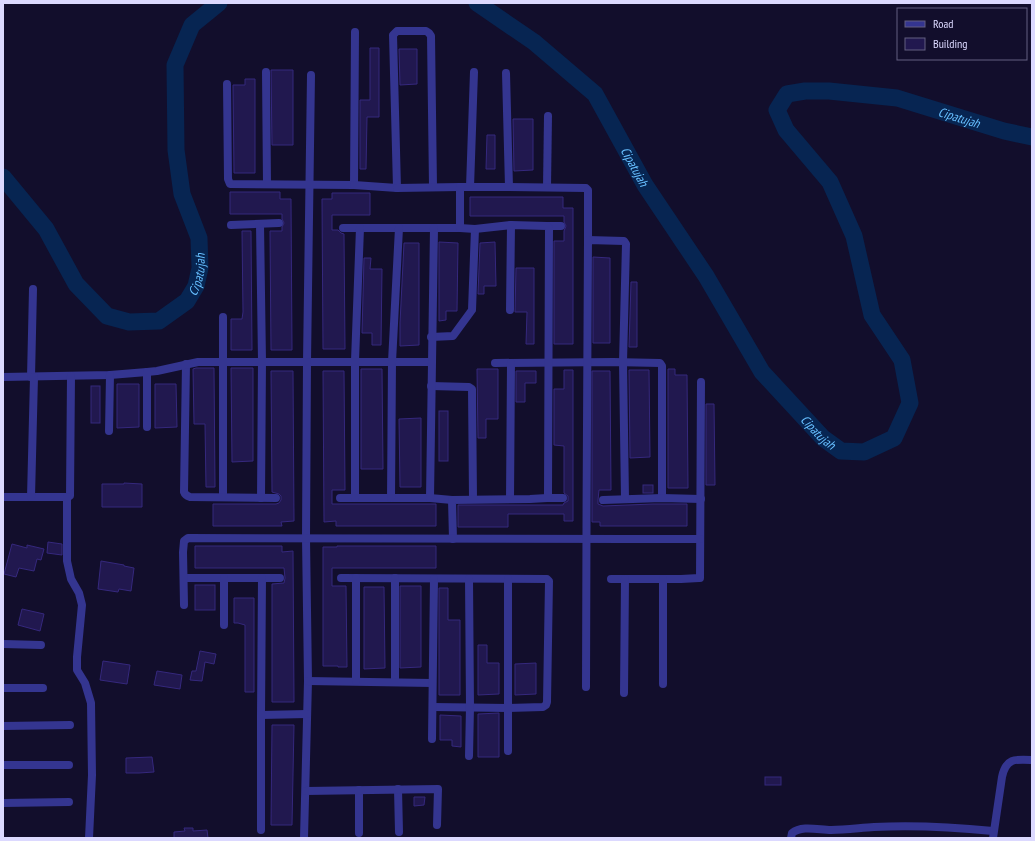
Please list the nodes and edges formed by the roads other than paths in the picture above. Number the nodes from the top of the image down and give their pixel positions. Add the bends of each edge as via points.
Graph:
1 (355, 32) dead end
2 (266, 72) dead end
3 (474, 72) dead end
4 (506, 73) dead end
5 (311, 75) dead end
6 (227, 84) dead end
7 (548, 116) dead end
8 (267, 184) junction
9 (309, 185) junction
10 (354, 185) junction
11 (433, 187) junction
12 (460, 187) junction
13 (470, 187) junction
14 (509, 187) junction
15 (547, 187) junction
16 (397, 188) junction
17 (279, 223) dead end
18 (260, 224) junction
19 (230, 225) dead end
20 (511, 226) junction
21 (548, 226) junction
22 (561, 226) dead end
23 (344, 228) dead end
24 (360, 228) junction
25 (399, 228) junction
26 (434, 228) junction
27 (460, 228) junction
28 (475, 229) junction
29 (588, 240) junction
30 (33, 289) dead end
31 (510, 310) dead end
32 (223, 317) dead end
33 (431, 337) junction
34 (222, 361) junction
35 (262, 361) junction
36 (355, 361) junction
37 (307, 362) junction
38 (392, 362) junction
39 (431, 362) junction
40 (586, 362) junction
41 (623, 362) junction
42 (495, 363) dead end
43 (511, 363) junction
44 (549, 363) junction
45 (186, 364) junction
46 (147, 372) junction
47 (110, 375) junction
48 (71, 376) junction
49 (3, 377) edge
50 (32, 377) junction
51 (701, 382) dead end
52 (431, 386) junction
53 (147, 427) dead end
54 (109, 431) dead end
55 (3, 497) edge
56 (31, 497) junction
57 (67, 497) junction
58 (223, 497) junction
59 (261, 498) junction
60 (276, 498) dead end
61 (340, 498) dead end
62 (355, 498) junction
63 (392, 498) junction
64 (430, 498) junction
65 (548, 498) junction
66 (563, 498) dead end
67 (662, 498) junction
68 (473, 499) junction
69 (510, 499) junction
70 (625, 499) junction
71 (701, 499) junction
72 (452, 500) junction
73 (603, 500) dead end
74 (306, 538) junction
75 (452, 539) junction
76 (587, 539) junction
77 (700, 539) junction
78 (184, 578) junction
79 (224, 578) junction
80 (262, 578) junction
81 (280, 578) dead end
82 (341, 578) dead end
83 (356, 578) junction
84 (395, 578) junction
85 (434, 579) junction
86 (468, 579) junction
87 (508, 579) junction
88 (611, 579) dead end
89 (625, 579) junction
90 (663, 579) junction
91 (184, 605) dead end
92 (224, 625) dead end
93 (3, 644) edge
94 (41, 645) dead end
95 (308, 681) junction
96 (356, 681) junction
97 (395, 682) junction
98 (432, 683) junction
99 (663, 684) dead end
100 (586, 687) dead end
101 (3, 688) edge
102 (43, 688) dead end
103 (624, 693) dead end
104 (432, 707) junction
105 (470, 707) junction
106 (508, 708) junction
107 (308, 714) junction
108 (261, 715) junction
109 (70, 725) dead end
110 (3, 726) edge
111 (432, 739) dead end
112 (508, 751) dead end
113 (469, 756) dead end
114 (1032, 760) edge
115 (3, 765) edge
116 (69, 765) dead end
117 (398, 789) junction
118 (359, 790) junction
119 (306, 791) junction
120 (69, 802) dead end
121 (3, 803) edge
122 (437, 825) dead end
123 (261, 830) dead end
124 (399, 832) dead end
125 (359, 833) dead end
126 (993, 834) edge
127 (89, 838) edge
128 (304, 838) edge
129 (791, 838) edge

1 - 10 street
2 - 8 street
3 - 13 street
4 - 14 street
5 - 9 street
6 - 8 street via 228,181 232,184
7 - 15 street
8 - 9 street
9 - 10 street
9 - 37 street
10 - 16 street
11 - 12 street
11 - 16 street
11 - 16 street via 431,36 426,31 397,31 394,35
12 - 13 street
12 - 27 street
13 - 14 street
14 - 15 street
15 - 29 street via 588,189
17 - 18 street
18 - 19 street
18 - 35 street
20 - 21 street
20 - 28 street
20 - 31 street
21 - 22 street
21 - 44 street
23 - 24 street
24 - 25 street
24 - 36 street
25 - 26 street
25 - 38 street
26 - 27 street
26 - 33 street
27 - 28 street
28 - 33 street via 472,310 453,336
29 - 40 street
29 - 41 street via 624,241 626,244
30 - 50 street
32 - 34 street
33 - 39 street
34 - 35 street
34 - 45 street
34 - 58 street
35 - 37 street
35 - 59 street
36 - 37 street
36 - 38 street
36 - 62 street
37 - 74 street
38 - 39 street
38 - 63 street
39 - 52 street
40 - 41 street
40 - 44 street
40 - 76 street
41 - 67 street via 658,363 662,366
41 - 70 street
42 - 43 street
43 - 44 street
43 - 69 street
44 - 65 street
45 - 46 street
45 - 58 street via 184,492 190,497
46 - 47 street
46 - 53 street
47 - 48 street
47 - 54 street
48 - 50 street
48 - 57 street via 71,494
49 - 50 street
50 - 56 street
51 - 71 street
52 - 64 street
52 - 68 street via 472,389
55 - 56 street
56 - 57 street
57 - 127 street via 67,561 71,579 82,605 77,670 85,682 90,703 92,775
58 - 59 street
59 - 60 street
61 - 62 street
62 - 63 street
63 - 64 street
64 - 72 street
65 - 66 street
65 - 69 street
67 - 70 street
67 - 71 street
68 - 69 street
68 - 72 street
70 - 73 street
71 - 77 street
72 - 75 street
74 - 75 street
74 - 78 street via 188,538 184,541
74 - 95 street
75 - 76 street
76 - 77 street
76 - 100 street
77 - 90 street via 700,578
78 - 79 street
78 - 91 street
79 - 80 street
79 - 92 street
80 - 81 street
80 - 108 street
82 - 83 street
83 - 84 street
83 - 96 street
84 - 85 street
84 - 97 street
85 - 86 street
85 - 98 street
86 - 87 street
86 - 105 street
87 - 106 street
87 - 106 street via 547,579 549,585 547,704 543,707
88 - 89 street
89 - 90 street
89 - 103 street
90 - 99 street
93 - 94 street
95 - 96 street
95 - 107 street
96 - 97 street
97 - 98 street
98 - 104 street
101 - 102 street
104 - 105 street
104 - 111 street
105 - 106 street
105 - 113 street
106 - 112 street
107 - 108 street
107 - 119 street
108 - 123 street
109 - 110 street
114 - 126 street via 1011,760 1004,767
115 - 116 street
117 - 118 street
117 - 122 street via 438,789
117 - 124 street
118 - 119 street
118 - 125 street
119 - 128 street
120 - 121 street
126 - 129 street via 933,826 830,830 801,828 792,832

